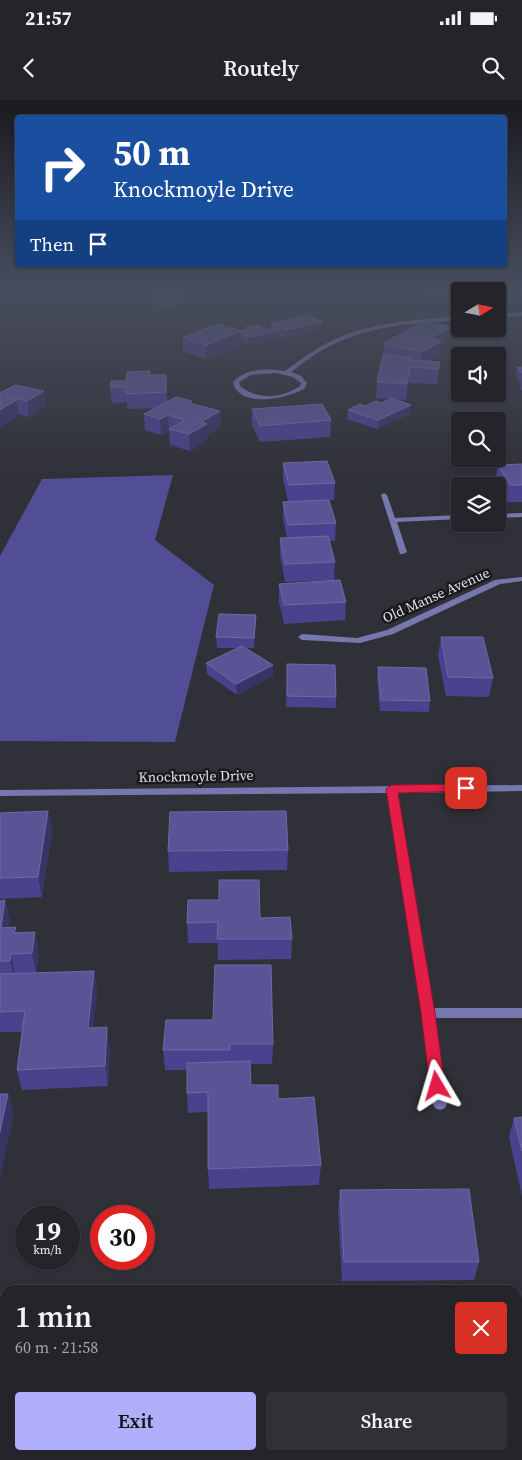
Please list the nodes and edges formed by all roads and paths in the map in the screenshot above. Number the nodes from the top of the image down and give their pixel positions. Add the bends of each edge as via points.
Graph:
1 (316, 351) edge
2 (286, 373) junction
3 (384, 495) dead end
4 (522, 515) edge
5 (506, 516) edge
6 (451, 517) edge
7 (392, 520) junction
8 (403, 552) dead end
9 (522, 579) edge
10 (302, 637) dead end
11 (522, 788) edge
12 (392, 789) junction
13 (0, 793) edge
14 (428, 1013) junction
15 (522, 1013) edge
16 (440, 1104) dead end

1 - 2 street
2 - 2 street via 302,379 304,383 291,395 247,394 236,382 255,372
3 - 7 street
4 - 5 street
6 - 7 street
7 - 8 street
9 - 10 street, Old Manse Avenue via 498,582 390,632 357,641
11 - 12 street, Knockmoyle Drive
12 - 13 street, Knockmoyle Drive
12 - 14 street
14 - 15 street
14 - 16 street

